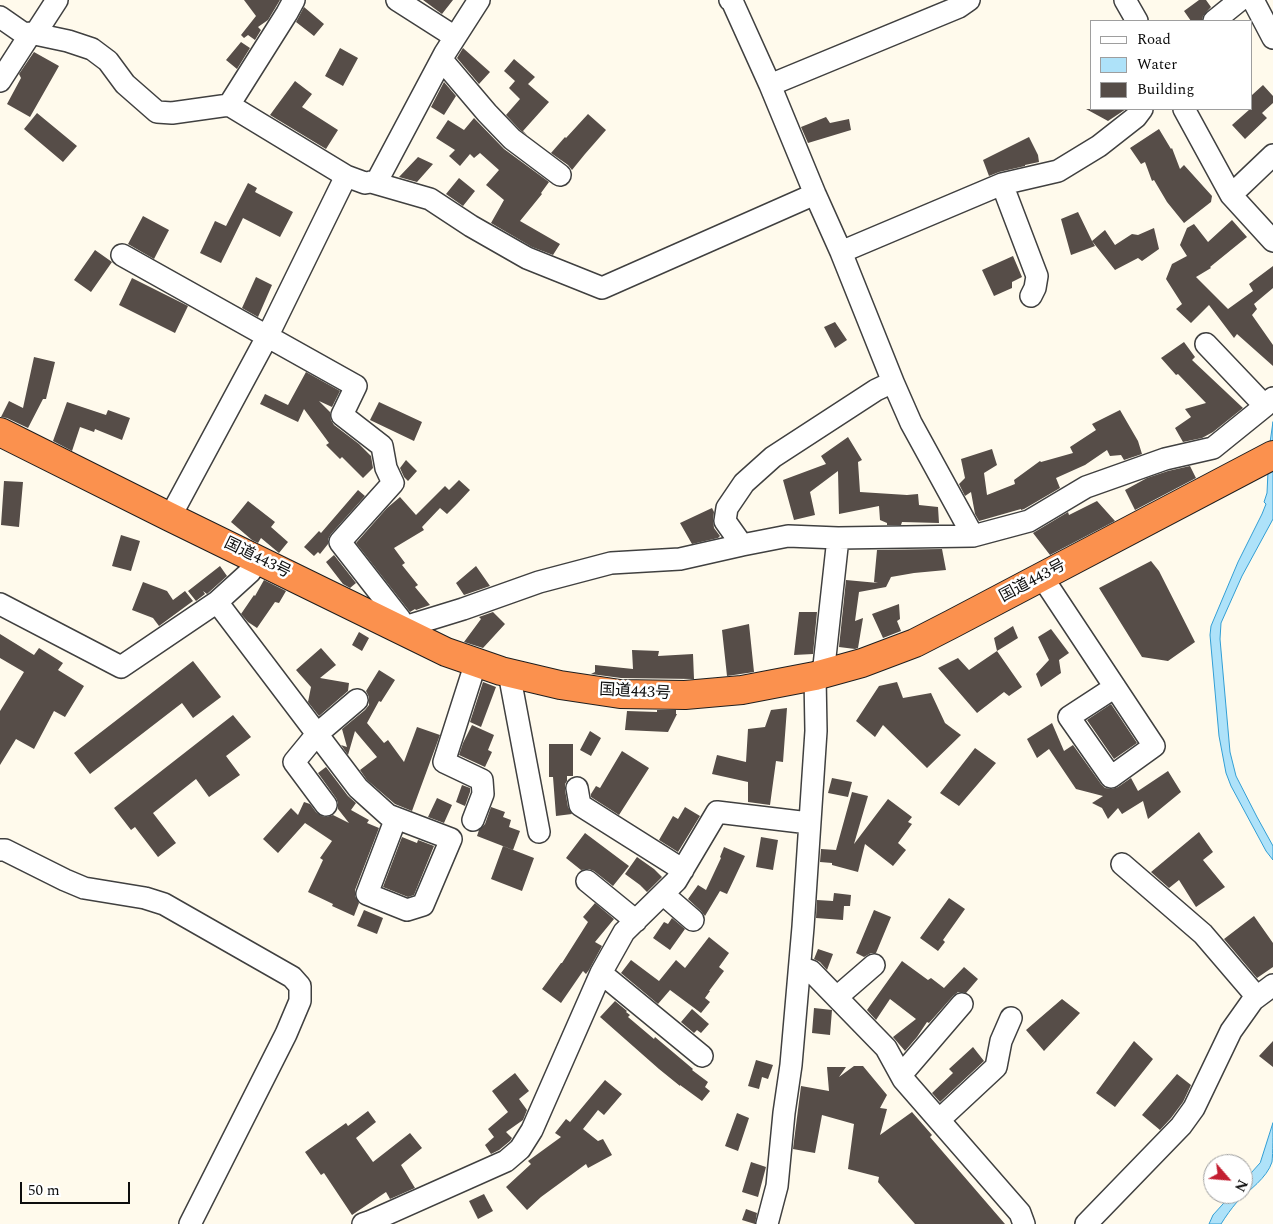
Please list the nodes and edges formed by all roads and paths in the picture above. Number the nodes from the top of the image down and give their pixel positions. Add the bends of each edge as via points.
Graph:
1 (57, 0) edge
2 (294, 0) edge
3 (398, 0) edge
4 (479, 0) edge
5 (730, 0) edge
6 (969, 0) edge
7 (1125, 0) edge
8 (1240, 0) edge
9 (1253, 0) edge
10 (0, 17) edge
11 (1136, 20) edge
12 (1215, 20) edge
13 (33, 34) junction
14 (455, 37) junction
15 (1273, 38) edge
16 (442, 60) junction
17 (0, 81) edge
18 (770, 85) junction
19 (229, 105) junction
20 (1141, 110) edge
21 (1185, 110) edge
22 (1273, 155) edge
23 (560, 175) dead end
24 (346, 176) junction
25 (371, 182) junction
26 (1002, 184) junction
27 (815, 194) junction
28 (1231, 195) junction
29 (1273, 241) edge
30 (840, 252) junction
31 (122, 255) dead end
32 (1031, 296) dead end
33 (267, 337) junction
34 (1206, 344) dead end
35 (893, 382) junction
36 (1269, 402) edge
37 (0, 432) edge
38 (1273, 455) edge
39 (170, 516) junction
40 (972, 536) junction
41 (838, 538) junction
42 (742, 545) junction
43 (258, 560) junction
44 (1042, 577) junction
45 (217, 602) junction
46 (0, 604) edge
47 (398, 628) junction
48 (476, 662) junction
49 (509, 673) junction
50 (816, 676) junction
51 (1115, 687) dead end
52 (357, 700) dead end
53 (317, 734) junction
54 (577, 788) dead end
55 (326, 804) dead end
56 (396, 818) junction
57 (473, 820) dead end
58 (809, 823) junction
59 (538, 832) dead end
60 (0, 850) edge
61 (1122, 864) dead end
62 (683, 870) junction
63 (587, 882) dead end
64 (663, 894) junction
65 (636, 920) junction
66 (693, 920) dead end
67 (874, 965) dead end
68 (800, 967) junction
69 (601, 973) junction
70 (1265, 991) edge
71 (837, 997) junction
72 (962, 1004) dead end
73 (1011, 1018) dead end
74 (702, 1056) dead end
75 (901, 1075) junction
76 (939, 1120) junction
77 (190, 1224) edge
78 (363, 1224) edge
79 (767, 1224) edge
80 (1024, 1224) edge
81 (1086, 1224) edge

1 - 13 street
2 - 19 street
3 - 14 street
4 - 14 street
5 - 18 street
6 - 18 street via 959,7
7 - 11 street
8 - 12 street
9 - 15 street
10 - 13 street via 23,33
13 - 17 street
13 - 19 street via 92,49 157,112
14 - 16 street
16 - 23 street via 512,140
16 - 25 street via 377,182
18 - 27 street
19 - 24 street
20 - 26 street via 1099,146 1058,171
21 - 28 street
22 - 28 street
24 - 25 street via 365,184
24 - 33 street
25 - 27 street via 430,199 527,258 602,288
26 - 30 street
26 - 32 street via 1036,276 1036,288
27 - 30 street
28 - 29 street
30 - 35 street
31 - 33 street
33 - 39 street
33 - 47 street via 356,386 342,415 382,446 393,483 340,542 400,619
34 - 36 street
35 - 40 street via 910,423
35 - 42 street via 773,457 744,483 727,508 725,521
36 - 40 street via 1213,448 1165,459 1086,487 1029,521
37 - 39 highway, 国道443号
38 - 44 highway, 国道443号
39 - 43 highway, 国道443号
40 - 41 street
41 - 42 street via 788,536
41 - 50 street via 824,666
42 - 47 street via 680,559 610,563 539,582
43 - 45 street via 250,572
43 - 47 highway, 国道443号
44 - 50 highway, 国道443号 via 915,643
44 - 51 street
45 - 46 street via 121,667
45 - 53 street
47 - 48 highway, 国道443号 via 446,652
48 - 49 highway, 国道443号
48 - 57 street via 444,762 482,780 483,794
49 - 50 highway, 国道443号 via 620,694 685,695 742,690
49 - 59 street
50 - 58 street via 816,732
52 - 53 street
53 - 55 street via 294,762
53 - 56 street via 358,788 388,815
54 - 62 street via 580,805
56 - 56 street via 451,839 423,905 407,910 366,894
58 - 62 street via 717,812
58 - 68 street
60 - 77 street via 84,888 164,904 292,977 300,986 300,1001 286,1034
61 - 70 street
62 - 64 street
63 - 65 street
64 - 65 street
64 - 66 street
65 - 69 street via 624,932
67 - 71 street
68 - 71 street via 811,971
68 - 79 street via 777,1186
69 - 74 street
69 - 78 street via 532,1130 520,1149 506,1161
70 - 81 street via 1253,1000 1231,1031 1194,1108 1181,1126
71 - 75 street via 886,1048
72 - 75 street
73 - 76 street via 1001,1042 996,1067
75 - 76 street
76 - 80 street via 1020,1213

